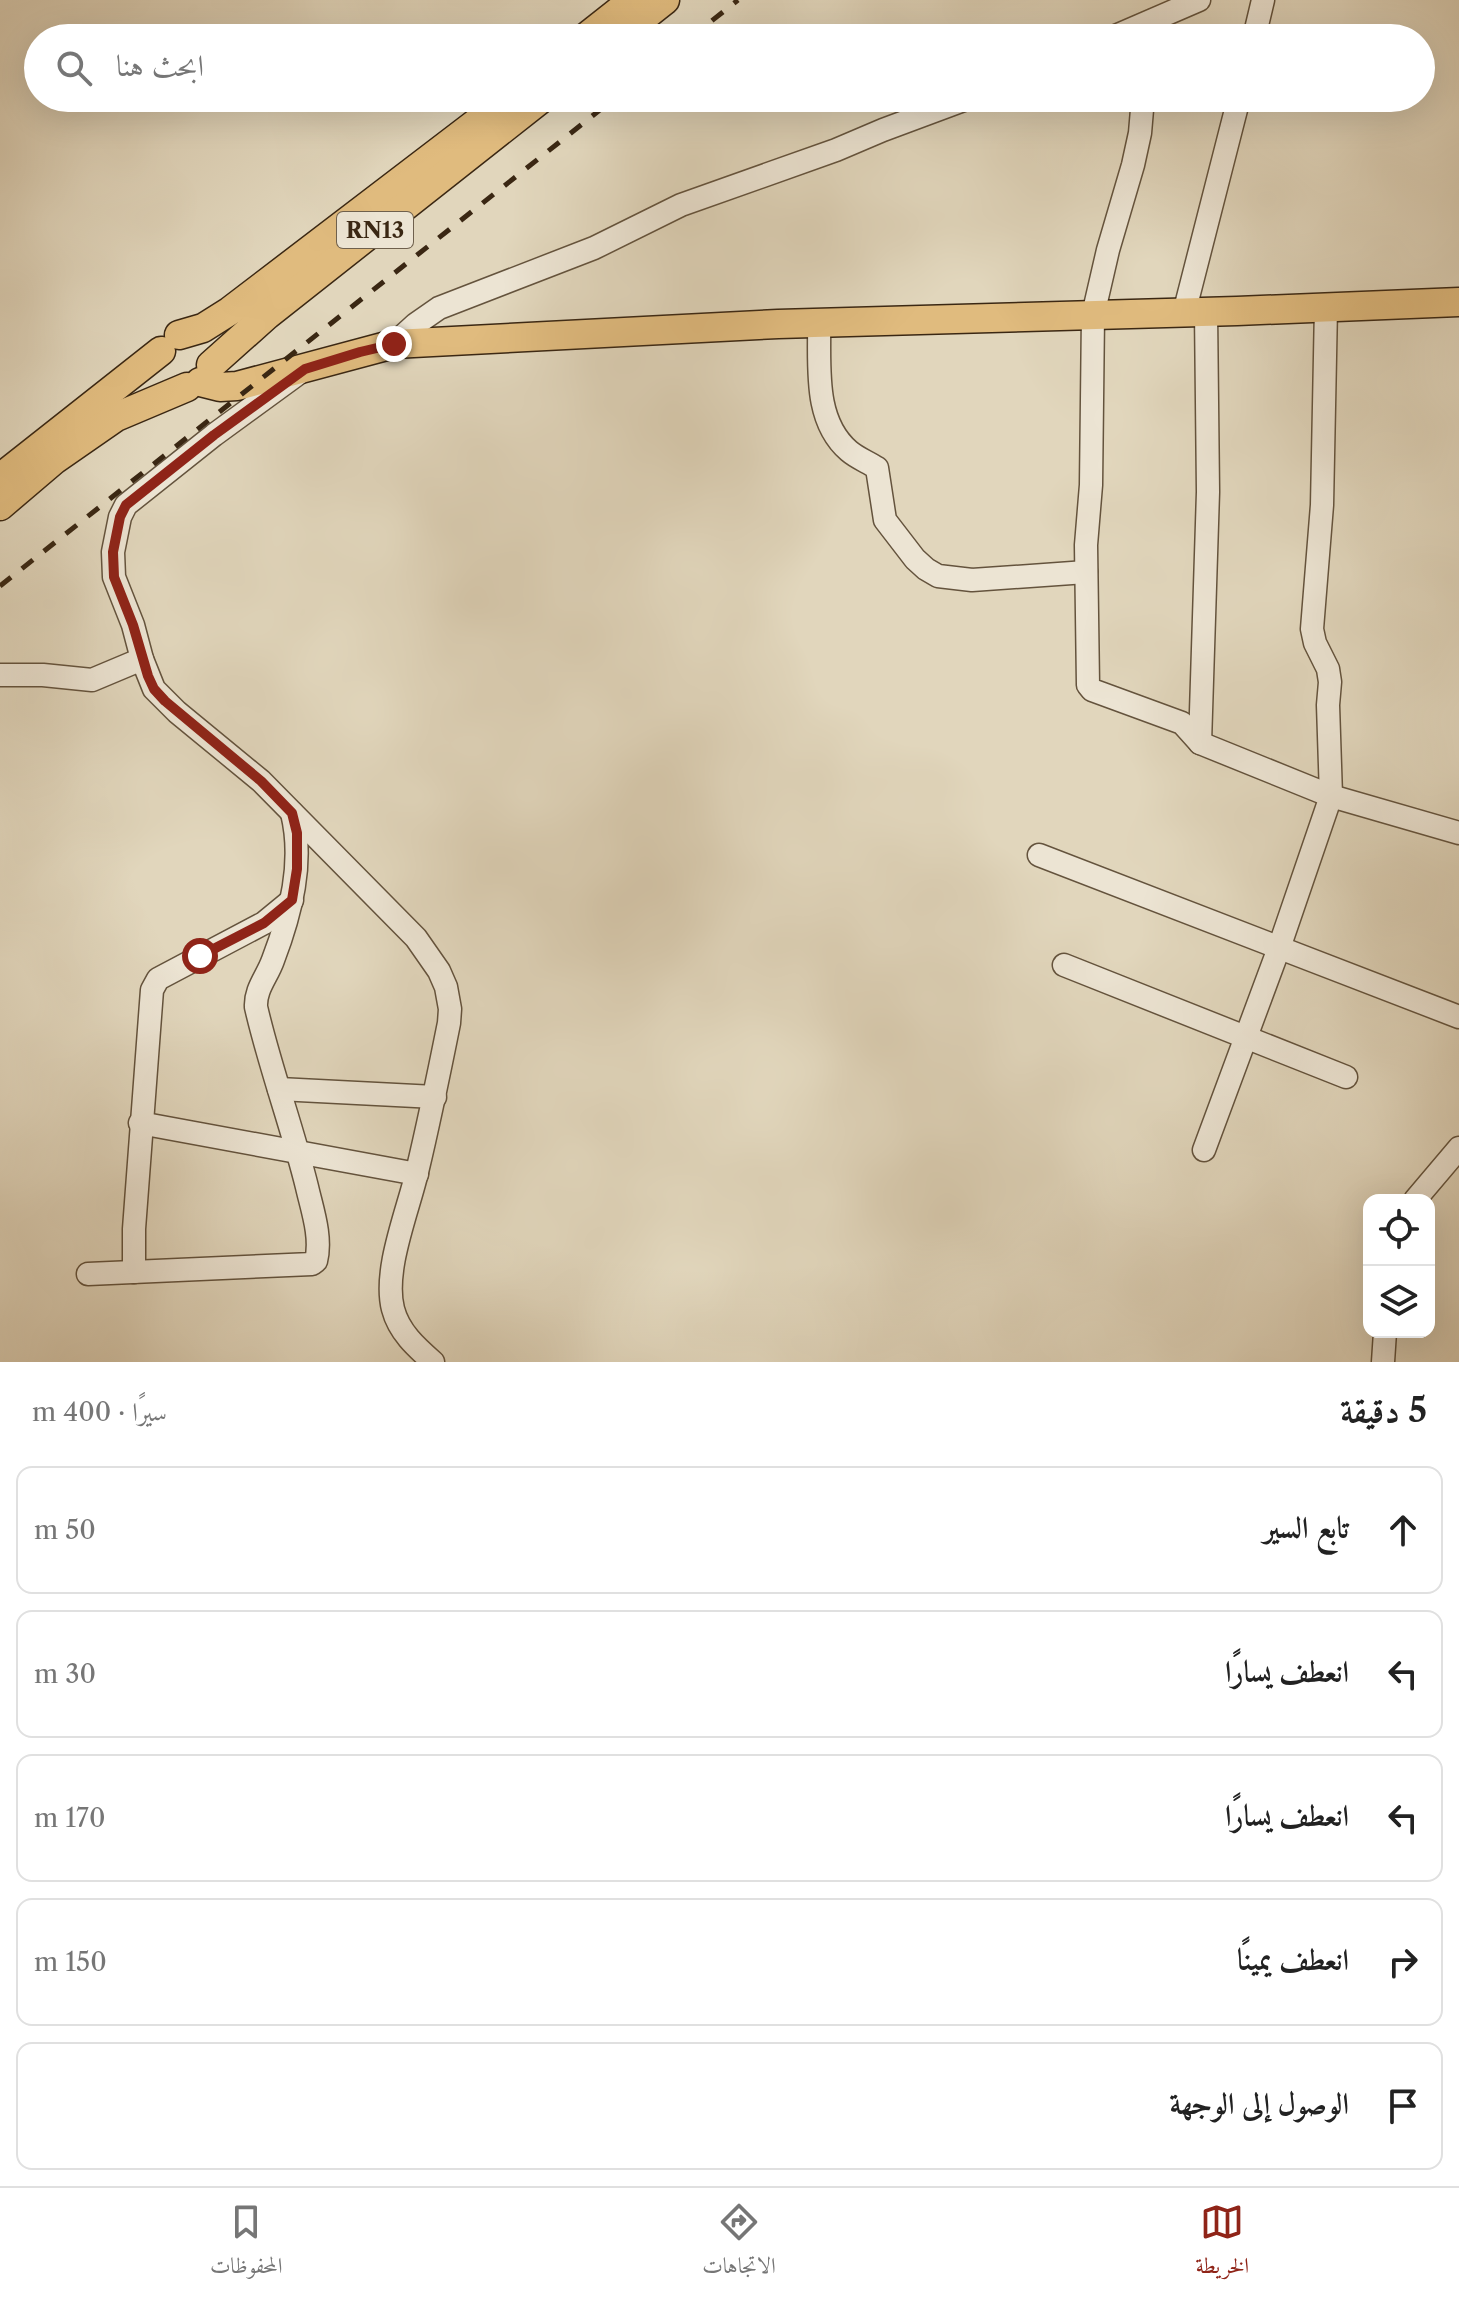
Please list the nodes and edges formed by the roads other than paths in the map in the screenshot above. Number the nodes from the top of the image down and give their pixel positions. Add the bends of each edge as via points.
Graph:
1 (633, 0) edge
2 (665, 0) edge
3 (1199, 0) edge
4 (1263, 0) edge
5 (603, 24) edge
6 (635, 24) edge
7 (1146, 24) edge
8 (1257, 24) edge
9 (493, 112) edge
10 (522, 112) edge
11 (931, 112) edge
12 (1142, 112) edge
13 (1236, 112) edge
14 (390, 204) junction
15 (1459, 302) edge
16 (1326, 307) junction
17 (1195, 312) junction
18 (1093, 315) junction
19 (819, 323) junction
20 (170, 343) junction
21 (394, 344) junction
22 (305, 369) junction
23 (199, 378) junction
24 (0, 478) edge
25 (0, 506) edge
26 (1086, 572) junction
27 (142, 659) junction
28 (0, 675) edge
29 (1200, 743) junction
30 (1331, 796) junction
31 (292, 813) junction
32 (1459, 833) edge
33 (1039, 855) dead end
34 (292, 900) junction
35 (1279, 948) junction
36 (1064, 965) dead end
37 (1459, 1017) edge
38 (1246, 1037) junction
39 (1346, 1077) dead end
40 (279, 1089) junction
41 (435, 1097) junction
42 (140, 1123) junction
43 (1459, 1148) edge
44 (1204, 1150) dead end
45 (298, 1152) junction
46 (417, 1174) junction
47 (1420, 1194) edge
48 (134, 1272) junction
49 (88, 1274) dead end
50 (1385, 1338) edge
51 (433, 1362) edge
52 (1383, 1362) edge

1 - 5 main road
2 - 6 main road
3 - 7 street
4 - 8 street
9 - 14 main road, RN13
10 - 14 main road, RN13
11 - 21 street via 681,205 594,248 439,308
12 - 18 street
13 - 17 street
14 - 20 main road, RN13 via 230,311
14 - 23 main road, RN13
15 - 16 main road
16 - 17 main road
16 - 30 street via 1322,505 1312,629 1330,682
17 - 18 main road
17 - 29 street via 1208,492
18 - 19 main road
18 - 26 street
19 - 21 main road
19 - 26 street via 820,387 830,425 849,451 877,468 885,520 926,569 938,576 972,580
20 - 23 main road via 196,336 209,348
20 - 23 main road via 159,360 164,376 178,386
20 - 24 main road, RN13
21 - 22 main road
22 - 23 main road via 263,379
22 - 27 street via 126,505 113,552 114,577
23 - 25 main road, RN13 via 116,417
26 - 29 street via 1088,685 1182,723
27 - 28 street via 92,680
27 - 31 street via 165,701
29 - 30 street
30 - 32 street
30 - 35 street
31 - 34 street via 298,848
31 - 41 street via 416,938 439,971 450,1009
33 - 35 street
34 - 40 street via 255,997
34 - 42 street via 264,923 158,979 152,990
35 - 37 street
35 - 38 street
36 - 38 street
38 - 39 street
38 - 44 street
40 - 41 street
40 - 45 street
41 - 46 street
42 - 45 street
42 - 48 street
43 - 47 street
45 - 46 street
45 - 48 street via 317,1240 312,1264
46 - 51 street via 397,1245 391,1294 398,1324
48 - 49 street
50 - 52 street

